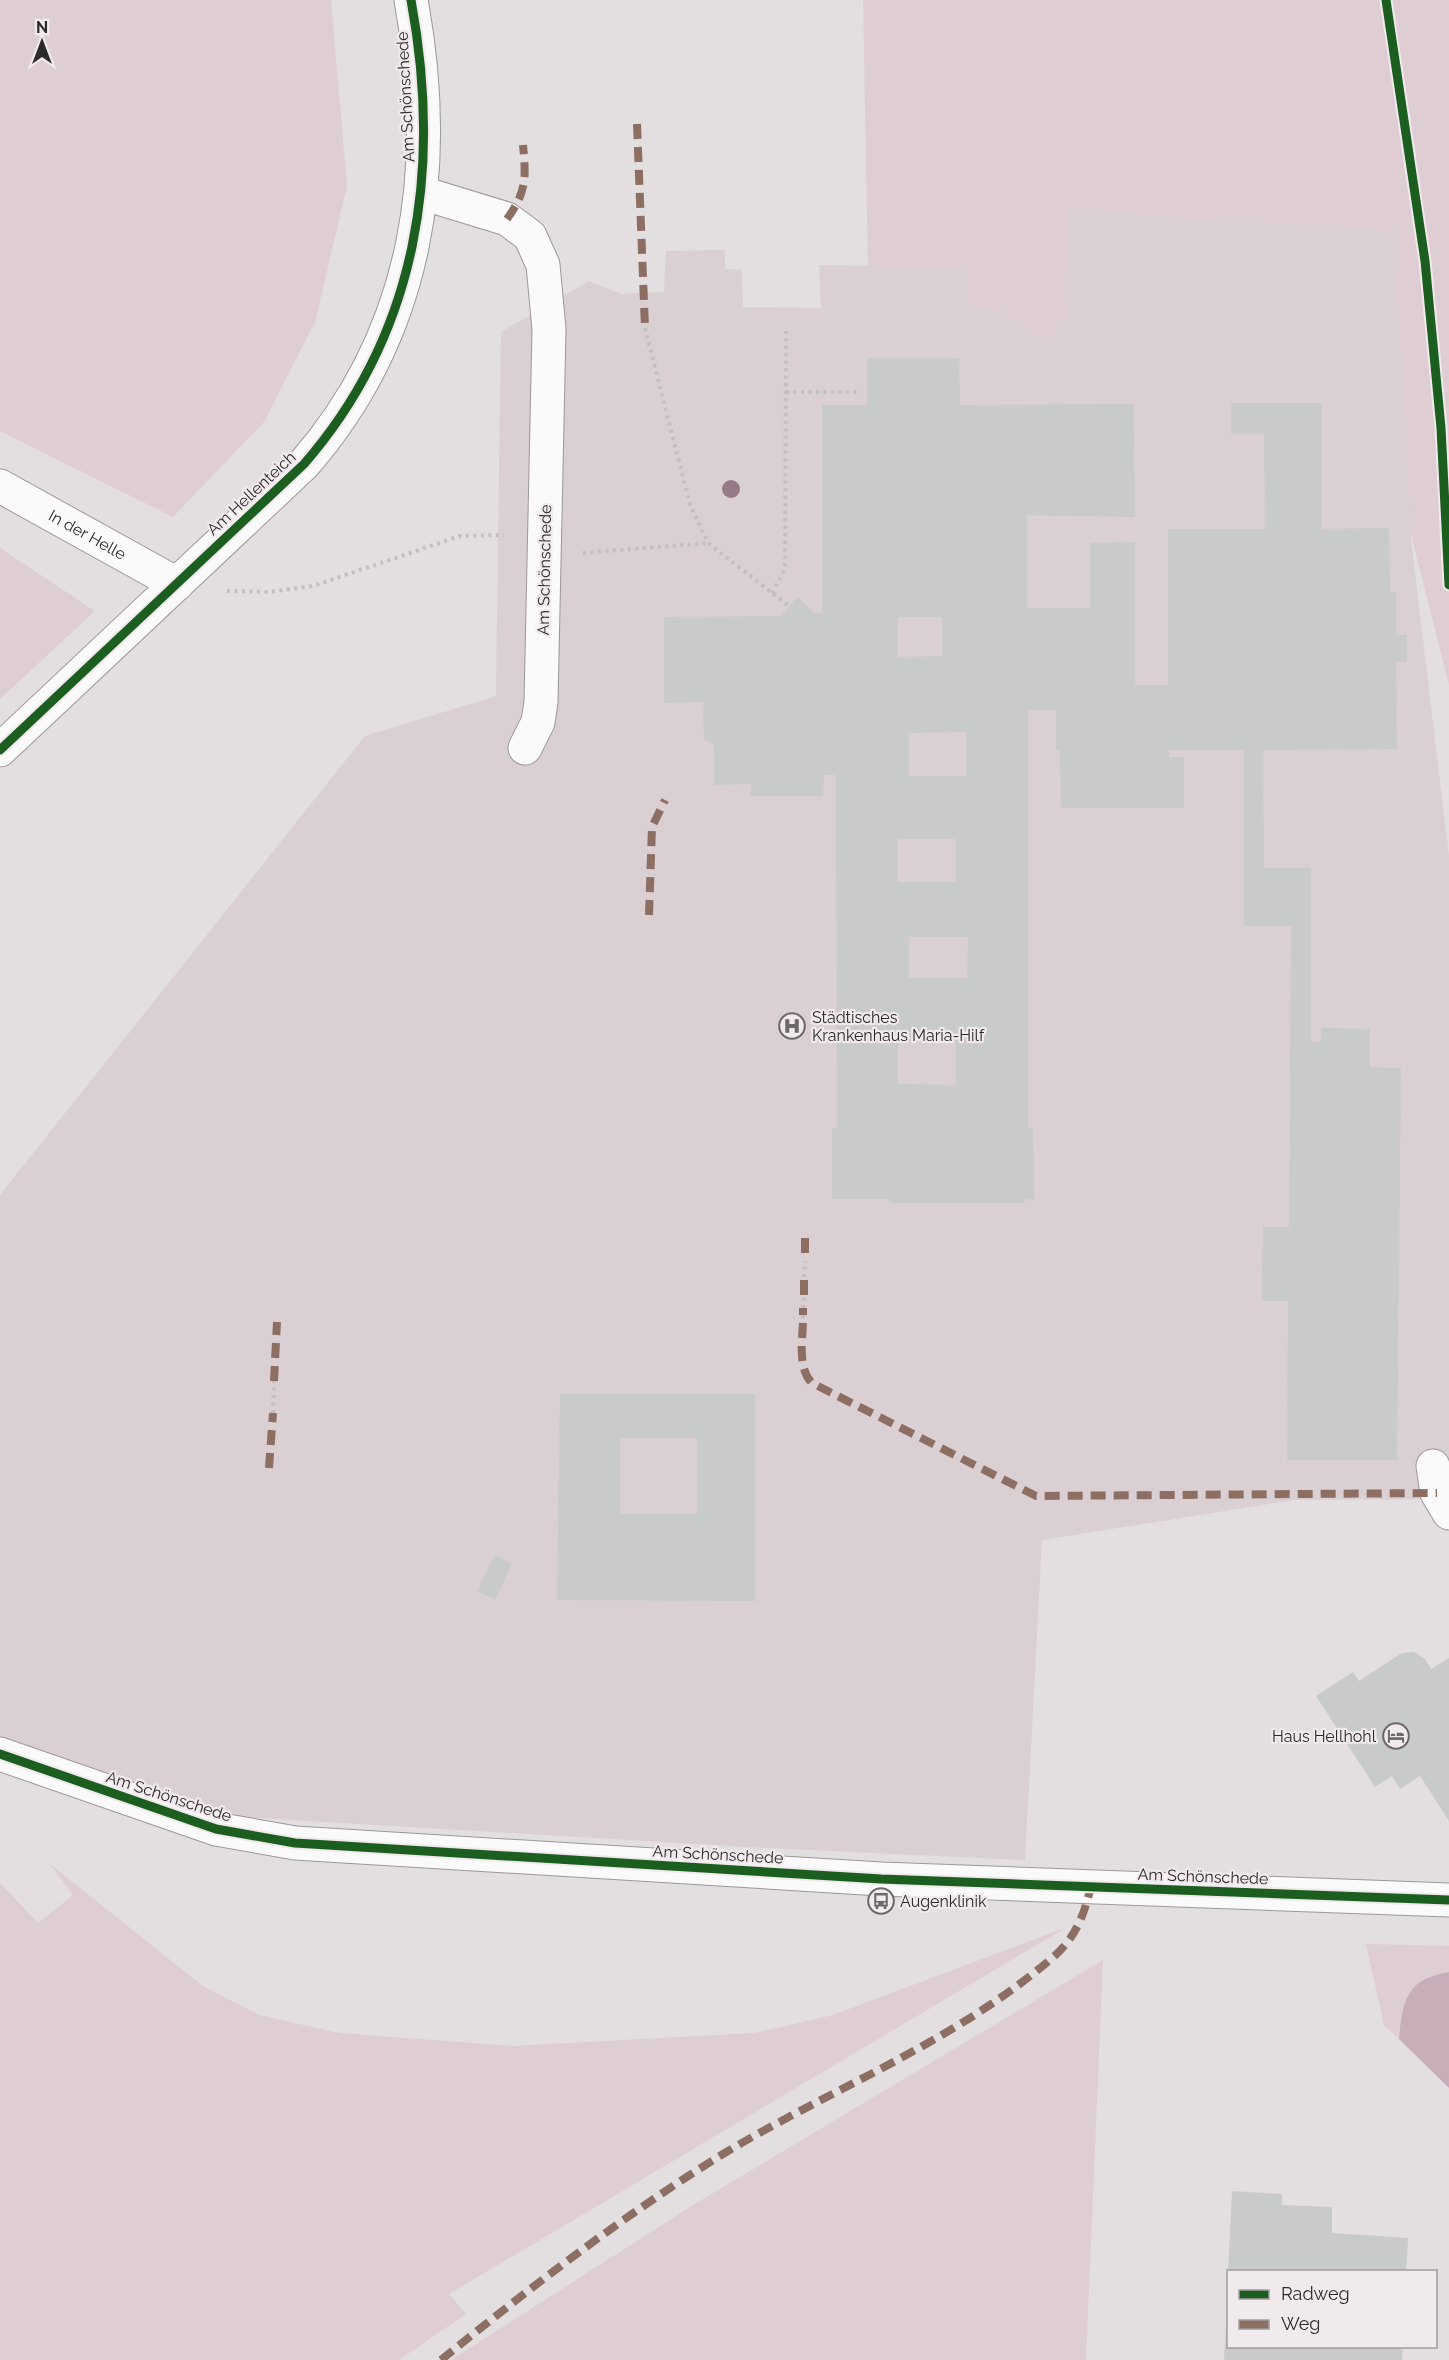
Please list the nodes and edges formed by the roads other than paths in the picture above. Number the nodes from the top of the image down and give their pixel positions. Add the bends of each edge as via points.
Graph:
1 (411, 0) edge
2 (422, 193) junction
3 (0, 486) edge
4 (177, 584) junction
5 (525, 748) dead end
6 (0, 750) edge
7 (1433, 1466) dead end
8 (1449, 1513) edge
9 (0, 1754) edge
10 (1449, 1900) edge

1 - 2 street, Am Schönschede via 423,99
2 - 4 street, Am Hellenteich via 386,335 352,402 304,464
2 - 5 street, Am Schönschede via 494,213 519,226 530,237 543,265 549,330 541,702 538,722
3 - 4 street, In der Helle
4 - 6 street, Am Hellenteich
7 - 8 street via 1437,1493
9 - 10 street, Am Schönschede via 216,1829 295,1844 881,1879

